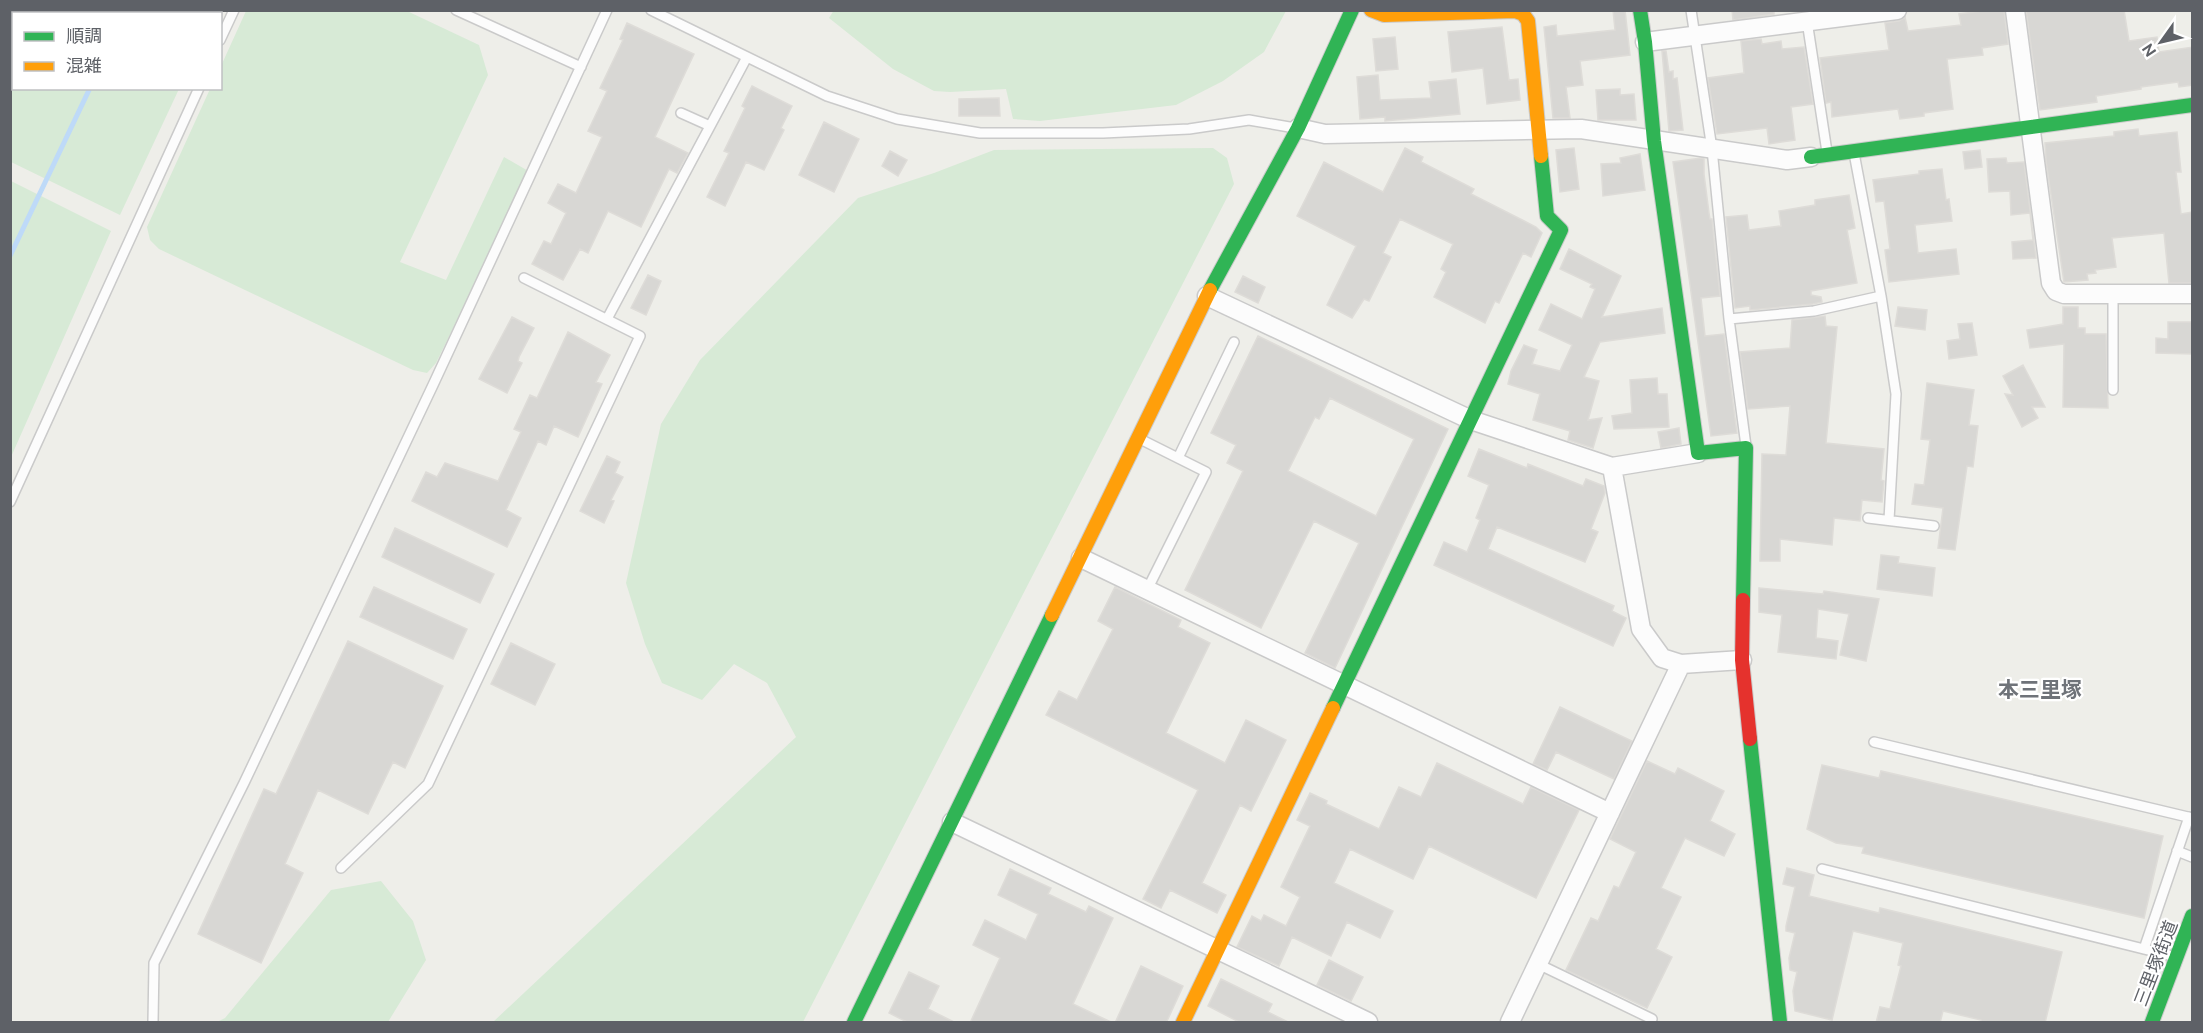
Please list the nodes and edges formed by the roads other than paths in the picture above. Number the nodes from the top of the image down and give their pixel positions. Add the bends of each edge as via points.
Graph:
1 (234, 10) edge
2 (456, 10) edge
3 (607, 10) edge
4 (651, 10) edge
5 (1352, 10) edge
6 (1371, 10) edge
7 (1640, 10) edge
8 (1691, 10) edge
9 (1897, 10) edge
10 (2015, 10) edge
11 (1807, 21) junction
12 (222, 36) edge
13 (1695, 37) junction
14 (1645, 42) junction
15 (747, 57) junction
16 (580, 67) junction
17 (198, 90) edge
18 (2193, 105) edge
19 (681, 113) dead end
20 (710, 126) junction
21 (2029, 126) junction
22 (1298, 128) junction
23 (1538, 129) junction
24 (1654, 141) junction
25 (1712, 149) junction
26 (1854, 153) junction
27 (1820, 156) junction
28 (524, 278) dead end
29 (2113, 294) junction
30 (2193, 294) edge
31 (1207, 296) junction
32 (1881, 296) junction
33 (607, 319) junction
34 (1729, 319) junction
35 (1234, 342) dead end
36 (2113, 390) dead end
37 (1471, 420) junction
38 (1139, 439) junction
39 (1746, 448) junction
40 (1698, 453) junction
41 (1178, 458) junction
42 (1612, 467) junction
43 (10, 502) edge
44 (1868, 518) dead end
45 (1889, 520) junction
46 (1934, 526) dead end
47 (1082, 558) junction
48 (1148, 590) junction
49 (1743, 660) junction
50 (1681, 664) junction
51 (1344, 685) junction
52 (1874, 742) dead end
53 (1610, 813) junction
54 (2191, 817) edge
55 (952, 822) junction
56 (2177, 851) junction
57 (2193, 857) edge
58 (341, 868) dead end
59 (1822, 869) dead end
60 (2193, 916) edge
61 (2144, 949) junction
62 (1218, 950) junction
63 (2177, 957) junction
64 (1538, 964) junction
65 (1653, 1020) dead end
66 (153, 1023) edge
67 (854, 1023) edge
68 (1183, 1023) edge
69 (1368, 1023) edge
70 (1510, 1023) edge
71 (1780, 1023) edge
72 (2152, 1023) edge

1 - 12 lane
2 - 16 lane
3 - 16 lane
4 - 15 lane
5 - 22 street
6 - 23 street via 1384,15 1515,11 1523,14 1528,21
7 - 14 street
8 - 13 lane
9 - 11 street
10 - 21 street
11 - 13 street
11 - 27 lane
13 - 14 street
13 - 25 lane
14 - 24 street
15 - 20 lane
15 - 22 lane via 827,96 876,113 980,132 1103,133 1189,129 1249,120
16 - 66 lane via 255,762 154,963
17 - 43 lane
18 - 21 street
19 - 20 lane
20 - 33 lane
21 - 26 street
21 - 29 street via 2051,283 2064,294
22 - 23 street via 1325,134
22 - 31 street
23 - 24 street via 1593,130
23 - 37 street via 1547,216 1562,230
24 - 25 street
24 - 40 street
25 - 27 street via 1787,160
25 - 34 lane
26 - 27 street
26 - 32 lane
28 - 33 lane
29 - 30 street
29 - 36 lane
31 - 37 street
31 - 38 street
32 - 34 lane via 1814,311
32 - 45 lane via 1896,394
33 - 58 lane via 640,336 428,784
34 - 39 lane
35 - 41 lane
37 - 42 street
37 - 51 street
38 - 41 lane
38 - 47 street
39 - 40 street
39 - 49 street
40 - 42 street
41 - 48 lane via 1206,472
42 - 50 street via 1641,629 1662,658
44 - 45 lane
45 - 46 lane
47 - 48 street
47 - 55 street
48 - 51 street
49 - 50 street
49 - 71 street
50 - 53 street
51 - 53 street
51 - 62 street
52 - 54 lane
53 - 64 street
54 - 56 lane
55 - 62 street
55 - 67 street
56 - 57 lane
56 - 61 lane
59 - 61 lane
60 - 63 street, 三里塚街道
61 - 63 lane
62 - 68 street
62 - 69 street
63 - 72 street, 三里塚街道
64 - 65 lane
64 - 70 street

